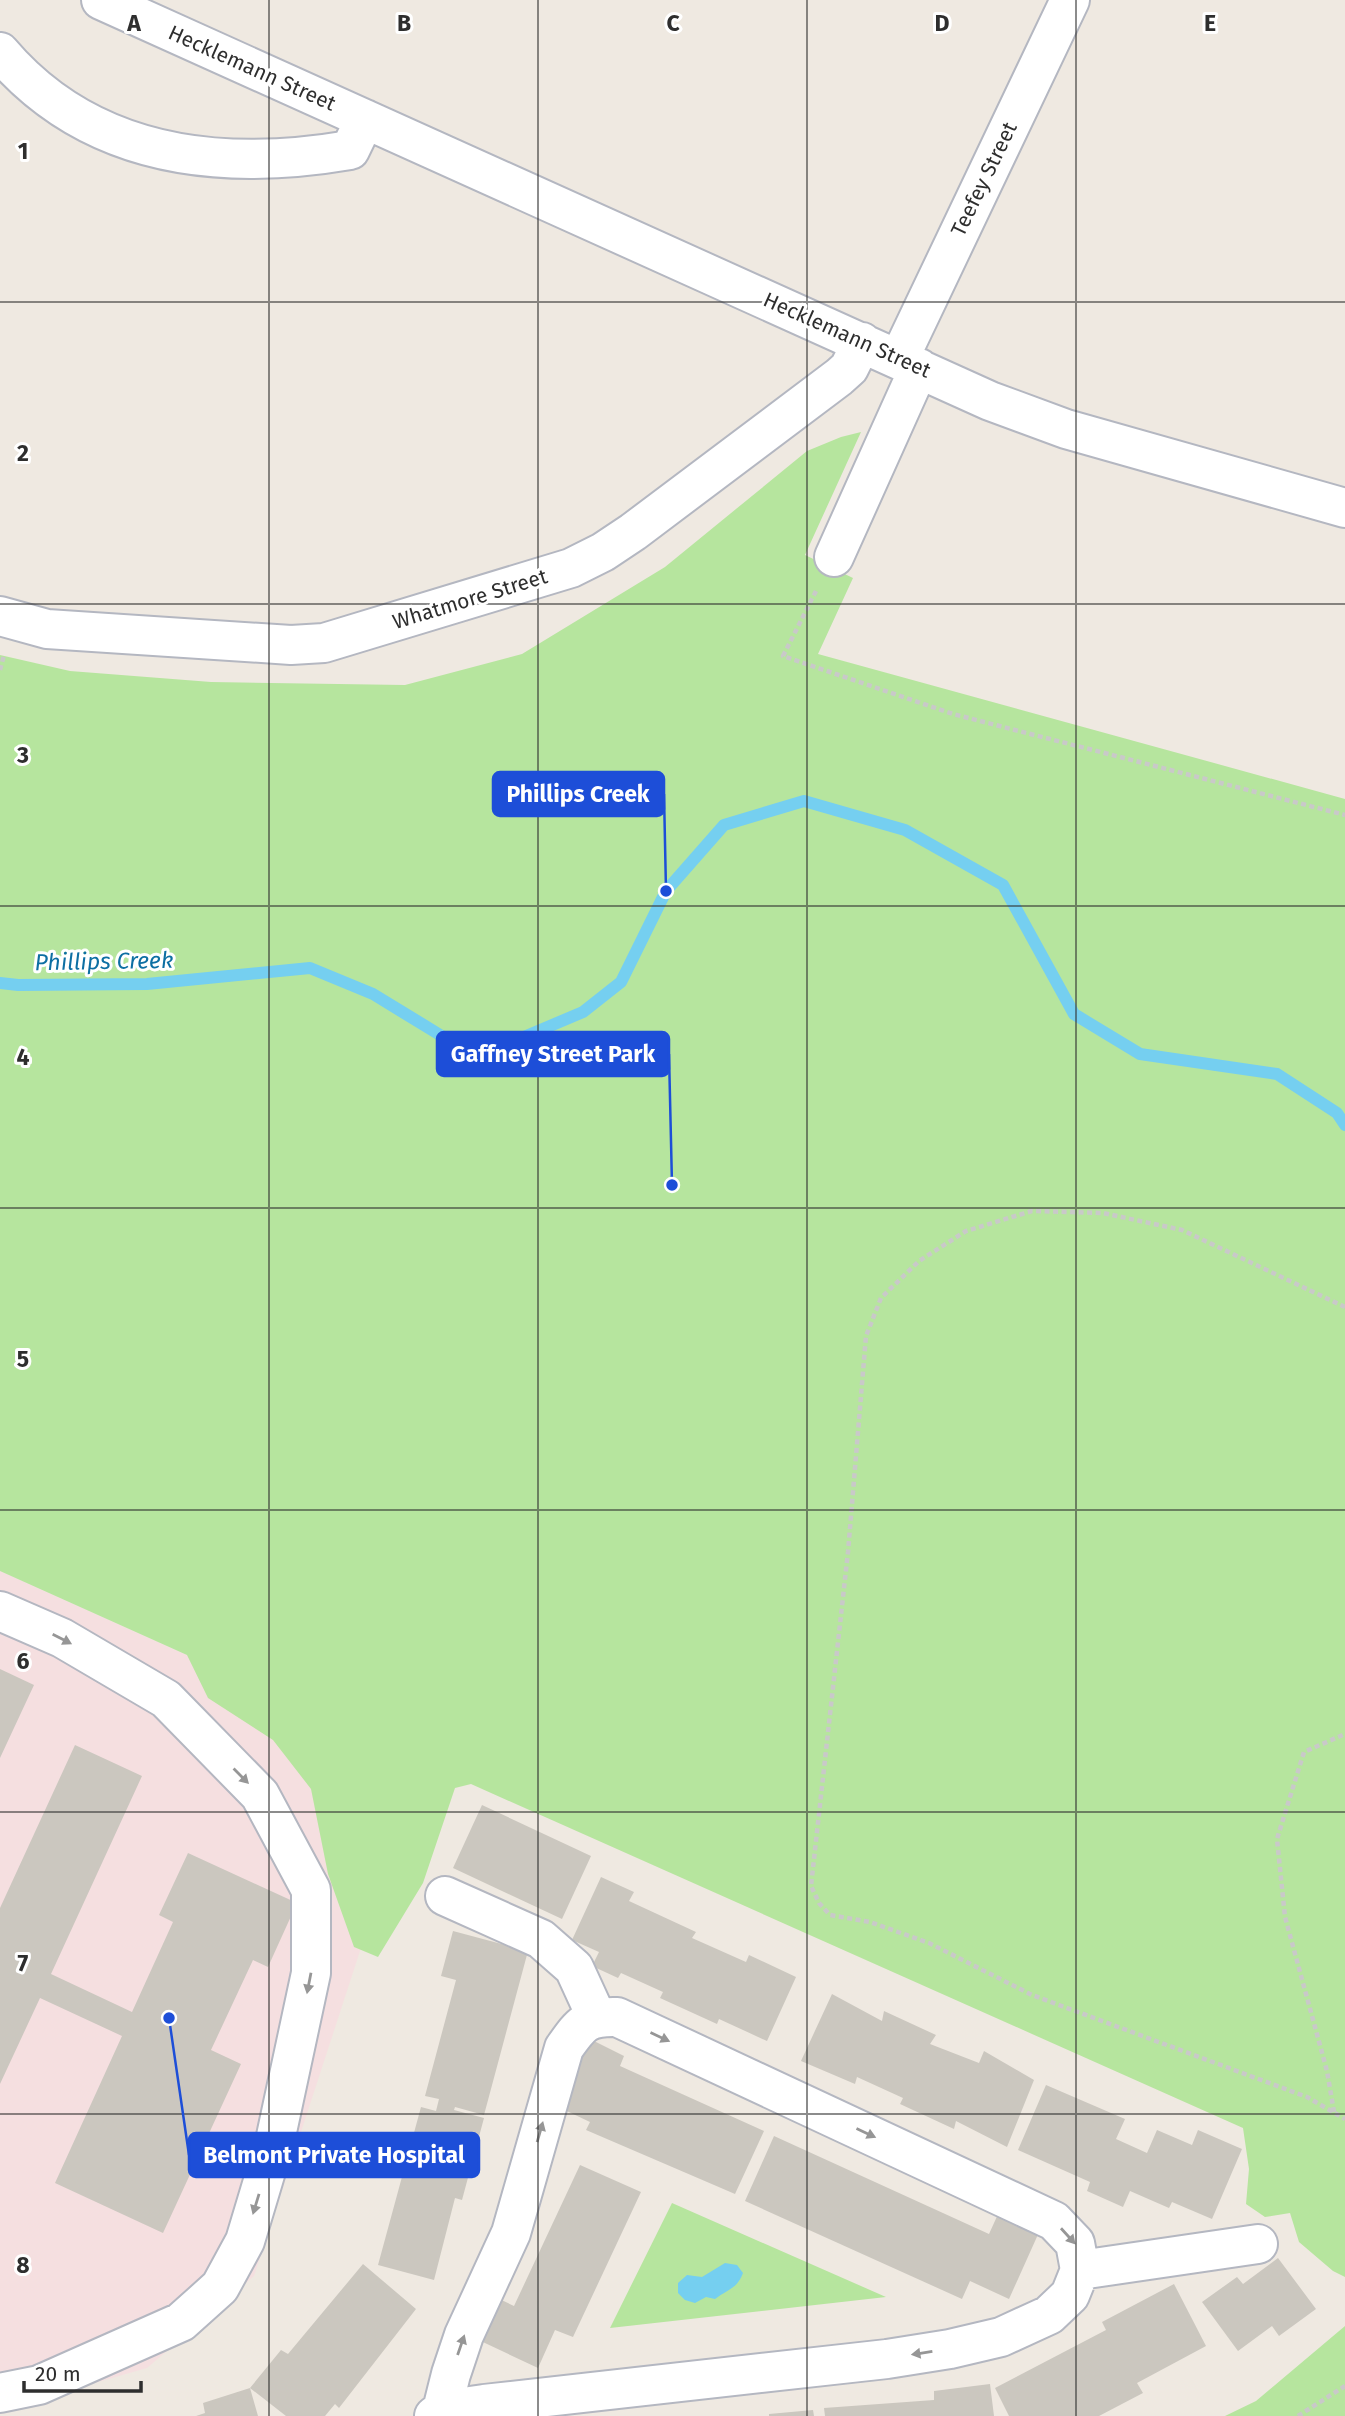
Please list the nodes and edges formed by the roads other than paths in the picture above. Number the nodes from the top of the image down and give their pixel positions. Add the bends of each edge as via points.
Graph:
1 (101, 0) edge
2 (1070, 0) edge
3 (0, 52) edge
4 (365, 119) junction
5 (862, 342) junction
6 (909, 363) junction
7 (1345, 508) edge
8 (834, 557) road end
9 (0, 616) edge
10 (0, 1611) edge
11 (445, 1896) dead end
12 (596, 2016) junction
13 (1258, 2245) dead end
14 (1080, 2270) junction
15 (0, 2393) edge
16 (438, 2413) edge

1 - 4 street, Hecklemann Street
2 - 6 street, Teefey Street
3 - 4 street via 60,108 123,140 205,158 302,158 350,150
4 - 5 street, Hecklemann Street
5 - 6 street, Hecklemann Street
5 - 9 street, Whatmore Street via 839,377 633,532 571,568 324,643 291,645 47,629
6 - 7 street, Hecklemann Street via 990,401 1066,429
6 - 8 street, Teefey Street
10 -> 15 street via 62,1638 166,1699 260,1795 311,1889 311,1973 275,2141 244,2241 220,2287 181,2322 39,2385
11 - 12 street via 541,1939 573,1968
12 -> 14 street via 618,2017 1054,2221 1075,2243
16 -> 12 street via 464,2335 511,2233 564,2048 578,2028
13 - 14 street
14 -> 16 street via 1070,2295 1049,2315 1001,2337 950,2349

